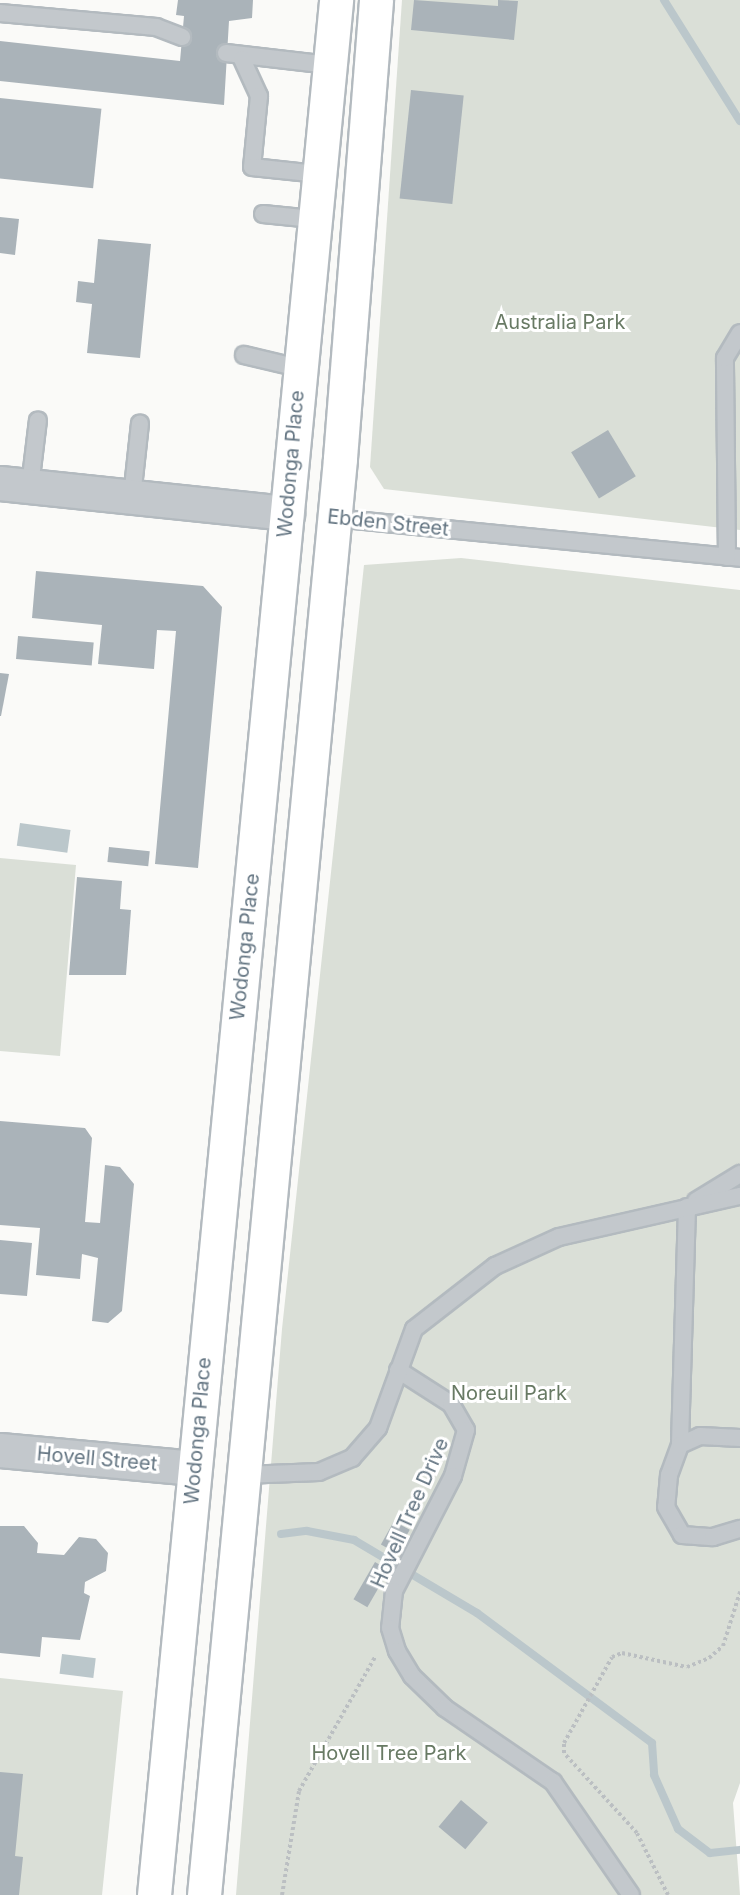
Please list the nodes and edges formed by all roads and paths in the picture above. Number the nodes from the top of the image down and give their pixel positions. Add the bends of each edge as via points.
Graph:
1 (336, 0) edge
2 (376, 0) edge
3 (0, 13) edge
4 (182, 37) dead end
5 (226, 53) dead end
6 (242, 59) junction
7 (329, 65) junction
8 (317, 174) junction
9 (263, 214) dead end
10 (313, 219) junction
11 (740, 333) edge
12 (244, 355) dead end
13 (299, 368) junction
14 (38, 420) dead end
15 (140, 423) dead end
16 (15, 485) edge
17 (132, 497) junction
18 (287, 513) junction
19 (334, 518) junction
20 (734, 557) edge
21 (740, 1174) edge
22 (740, 1196) edge
23 (687, 1207) junction
24 (398, 1370) junction
25 (740, 1438) edge
26 (680, 1445) junction
27 (0, 1450) edge
28 (194, 1468) junction
29 (243, 1475) junction
30 (740, 1529) edge
31 (740, 1592) edge
32 (393, 1639) junction
33 (154, 1895) edge
34 (204, 1895) edge
35 (282, 1895) edge
36 (631, 1895) edge
37 (668, 1895) edge

1 - 7 main road, Wodonga Place
2 - 19 main road
3 - 4 lane via 156,27
5 - 6 lane
6 - 7 lane
6 - 8 lane via 259,96 252,167
7 - 8 main road, Wodonga Place
8 - 10 main road, Wodonga Place
9 - 10 lane
10 - 13 main road, Wodonga Place
11 - 20 lane via 725,358
12 - 13 lane
13 - 18 main road, Wodonga Place
14 - 16 lane
15 - 17 lane
16 - 17 street, Ebden Street
17 - 18 street, Ebden Street
18 - 19 main road, Ebden Street
18 - 28 main road, Wodonga Place
19 - 20 lane, Ebden Street
19 - 29 main road
21 - 23 lane
22 - 23 lane
23 - 24 lane via 559,1237 495,1266 414,1329
23 - 26 lane
24 - 29 lane via 378,1428 352,1458 319,1472
24 - 32 lane, Hovell Tree Drive via 451,1404 466,1430 453,1476 394,1591
25 - 26 lane via 700,1436
26 - 30 lane via 669,1475 666,1507 672,1524 697,1538
27 - 28 street, Hovell Street
28 - 29 main road
28 - 33 main road, Wodonga Place
29 - 34 main road
31 - 37 path via 723,1646 709,1658 687,1668 622,1653 612,1656 577,1714 564,1753 636,1833
32 - 35 path via 374,1658 299,1791
32 - 36 lane, Hovell Tree Drive via 412,1676 445,1708 553,1782

